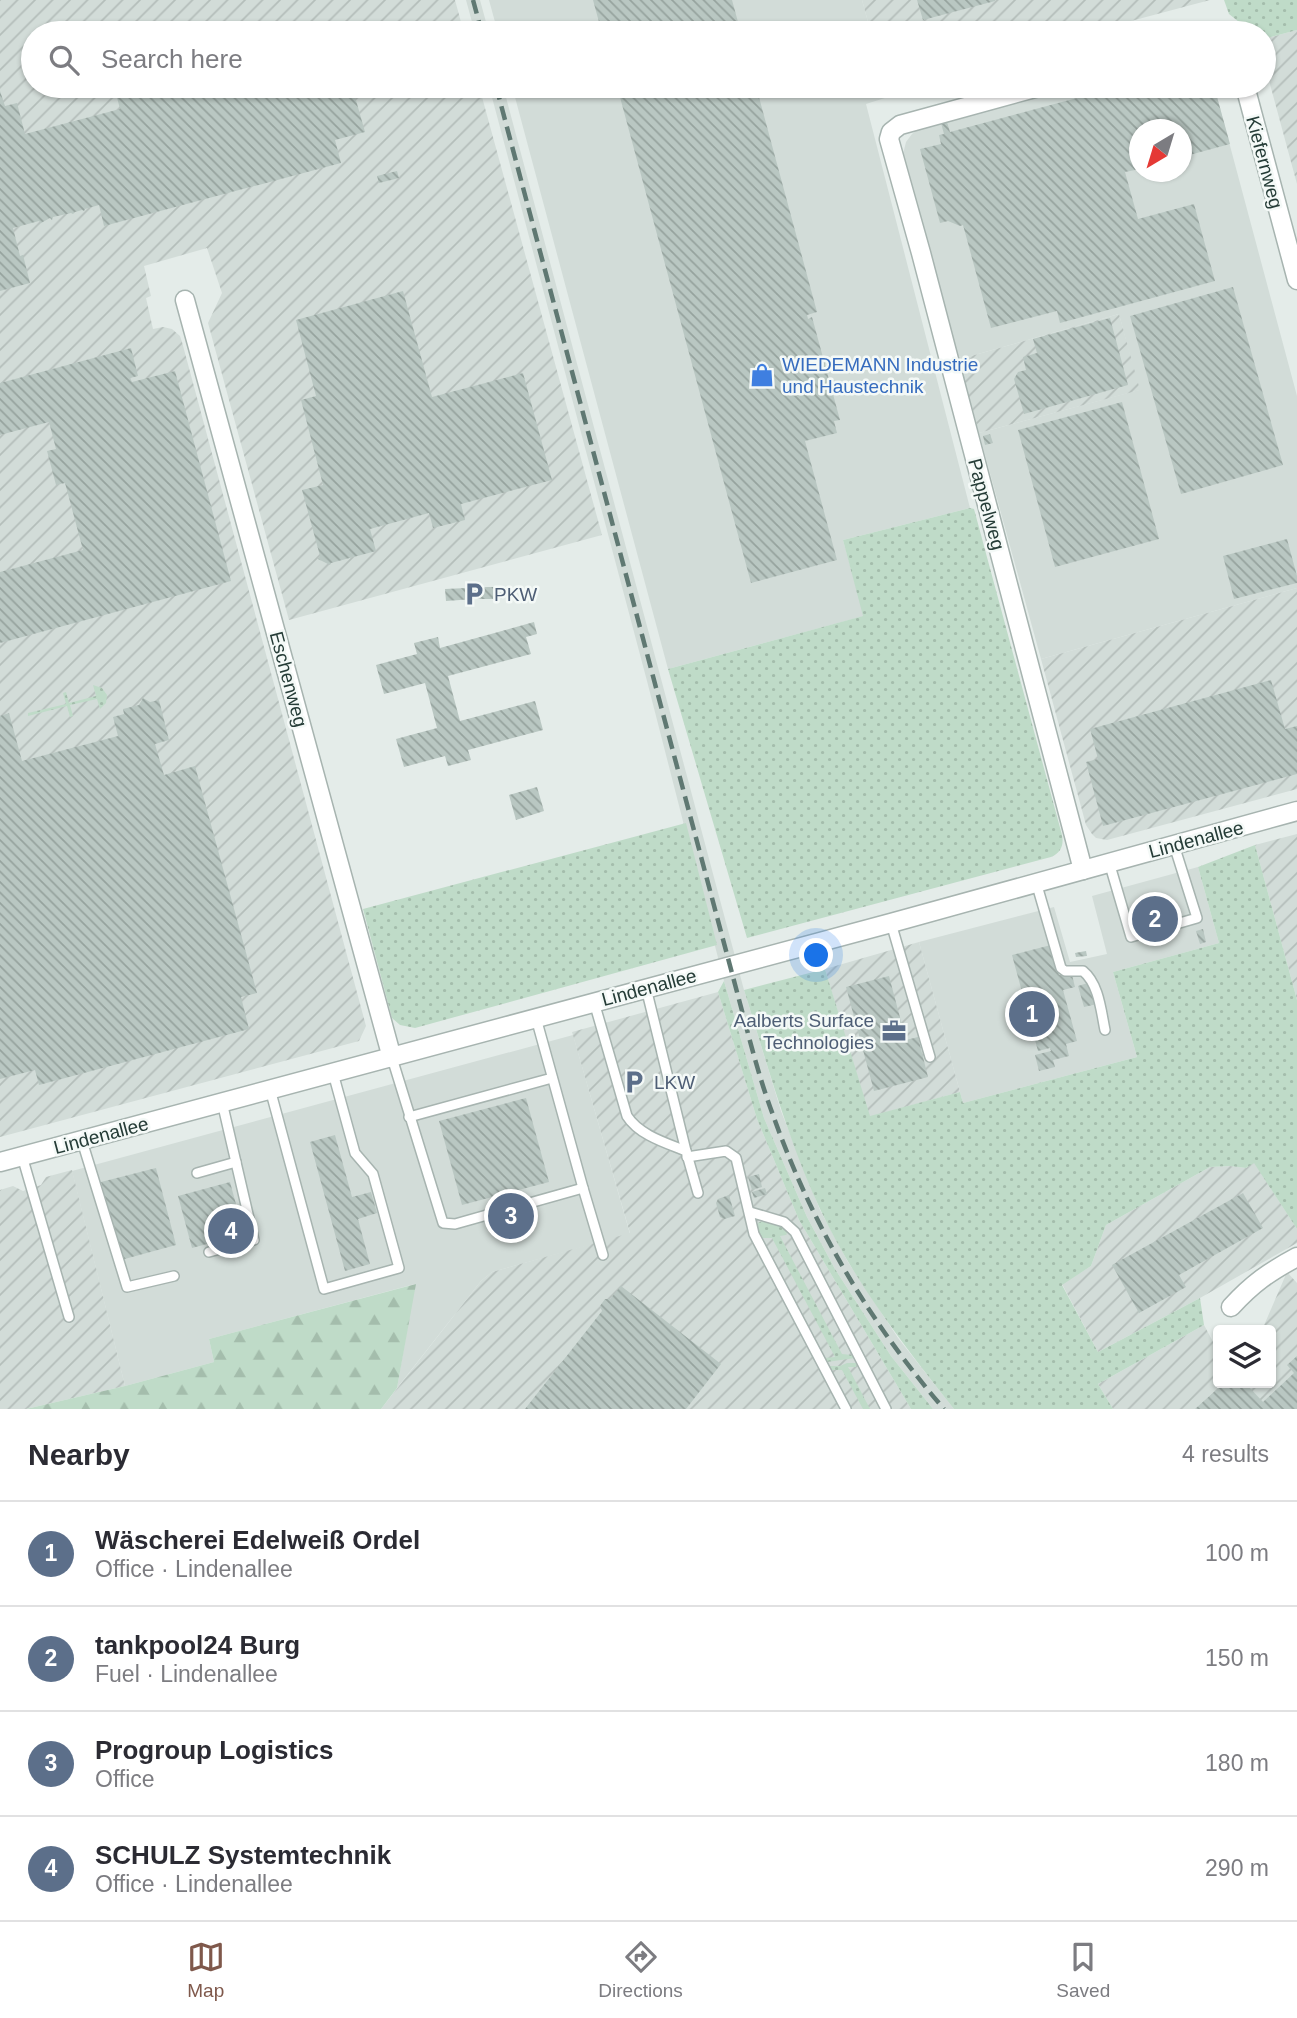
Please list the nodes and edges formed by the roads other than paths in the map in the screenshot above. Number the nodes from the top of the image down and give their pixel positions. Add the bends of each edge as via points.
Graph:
1 (998, 98) edge
2 (1247, 98) edge
3 (1297, 280) edge
4 (186, 300) dead end
5 (1297, 811) edge
6 (1174, 845) junction
7 (1109, 862) junction
8 (1083, 870) junction
9 (1036, 882) junction
10 (891, 923) junction
11 (646, 988) junction
12 (594, 1002) junction
13 (536, 1018) junction
14 (1105, 1030) dead end
15 (930, 1057) dead end
16 (392, 1058) junction
17 (333, 1073) junction
18 (552, 1078) junction
19 (270, 1090) junction
20 (222, 1102) junction
21 (409, 1117) junction
22 (82, 1141) junction
23 (687, 1154) junction
24 (22, 1156) junction
25 (0, 1162) edge
26 (236, 1162) junction
27 (197, 1173) dead end
28 (583, 1188) junction
29 (698, 1193) dead end
30 (750, 1212) junction
31 (209, 1252) dead end
32 (603, 1255) dead end
33 (1297, 1256) edge
34 (174, 1276) dead end
35 (1231, 1307) dead end
36 (69, 1317) dead end
37 (846, 1409) edge
38 (886, 1409) edge

1 - 8 street, Pappelweg via 900,125 889,139
2 - 3 street, Kiefernweg
4 - 16 street, Eschenweg
5 - 6 street, Lindenallee
6 - 7 street, Lindenallee
6 - 7 lane via 1197,918 1131,937
7 - 8 street, Lindenallee
8 - 9 street, Lindenallee
9 - 10 street, Lindenallee
9 - 14 lane via 1061,968 1083,971 1091,978
10 - 11 street, Lindenallee
10 - 15 lane
11 - 12 street, Lindenallee
11 - 23 lane
12 - 13 street, Lindenallee
12 - 23 lane via 627,1116 638,1128
13 - 16 street, Lindenallee
13 - 18 lane
16 - 17 street, Lindenallee
16 - 21 lane
17 - 19 street, Lindenallee
17 - 19 lane via 355,1153 373,1174 399,1268 324,1289
18 - 21 lane
18 - 28 lane
19 - 20 street, Lindenallee
20 - 22 street, Lindenallee
20 - 26 lane
21 - 28 lane via 443,1223 455,1224
22 - 24 street, Lindenallee
22 - 34 lane via 127,1287
23 - 29 lane
23 - 30 lane via 726,1151 734,1155
24 - 25 street, Lindenallee
24 - 36 lane
26 - 27 lane
26 - 31 lane via 254,1240
28 - 32 lane
30 - 37 lane via 754,1234
30 - 38 lane via 784,1222 794,1232
33 - 35 street via 1250,1286

